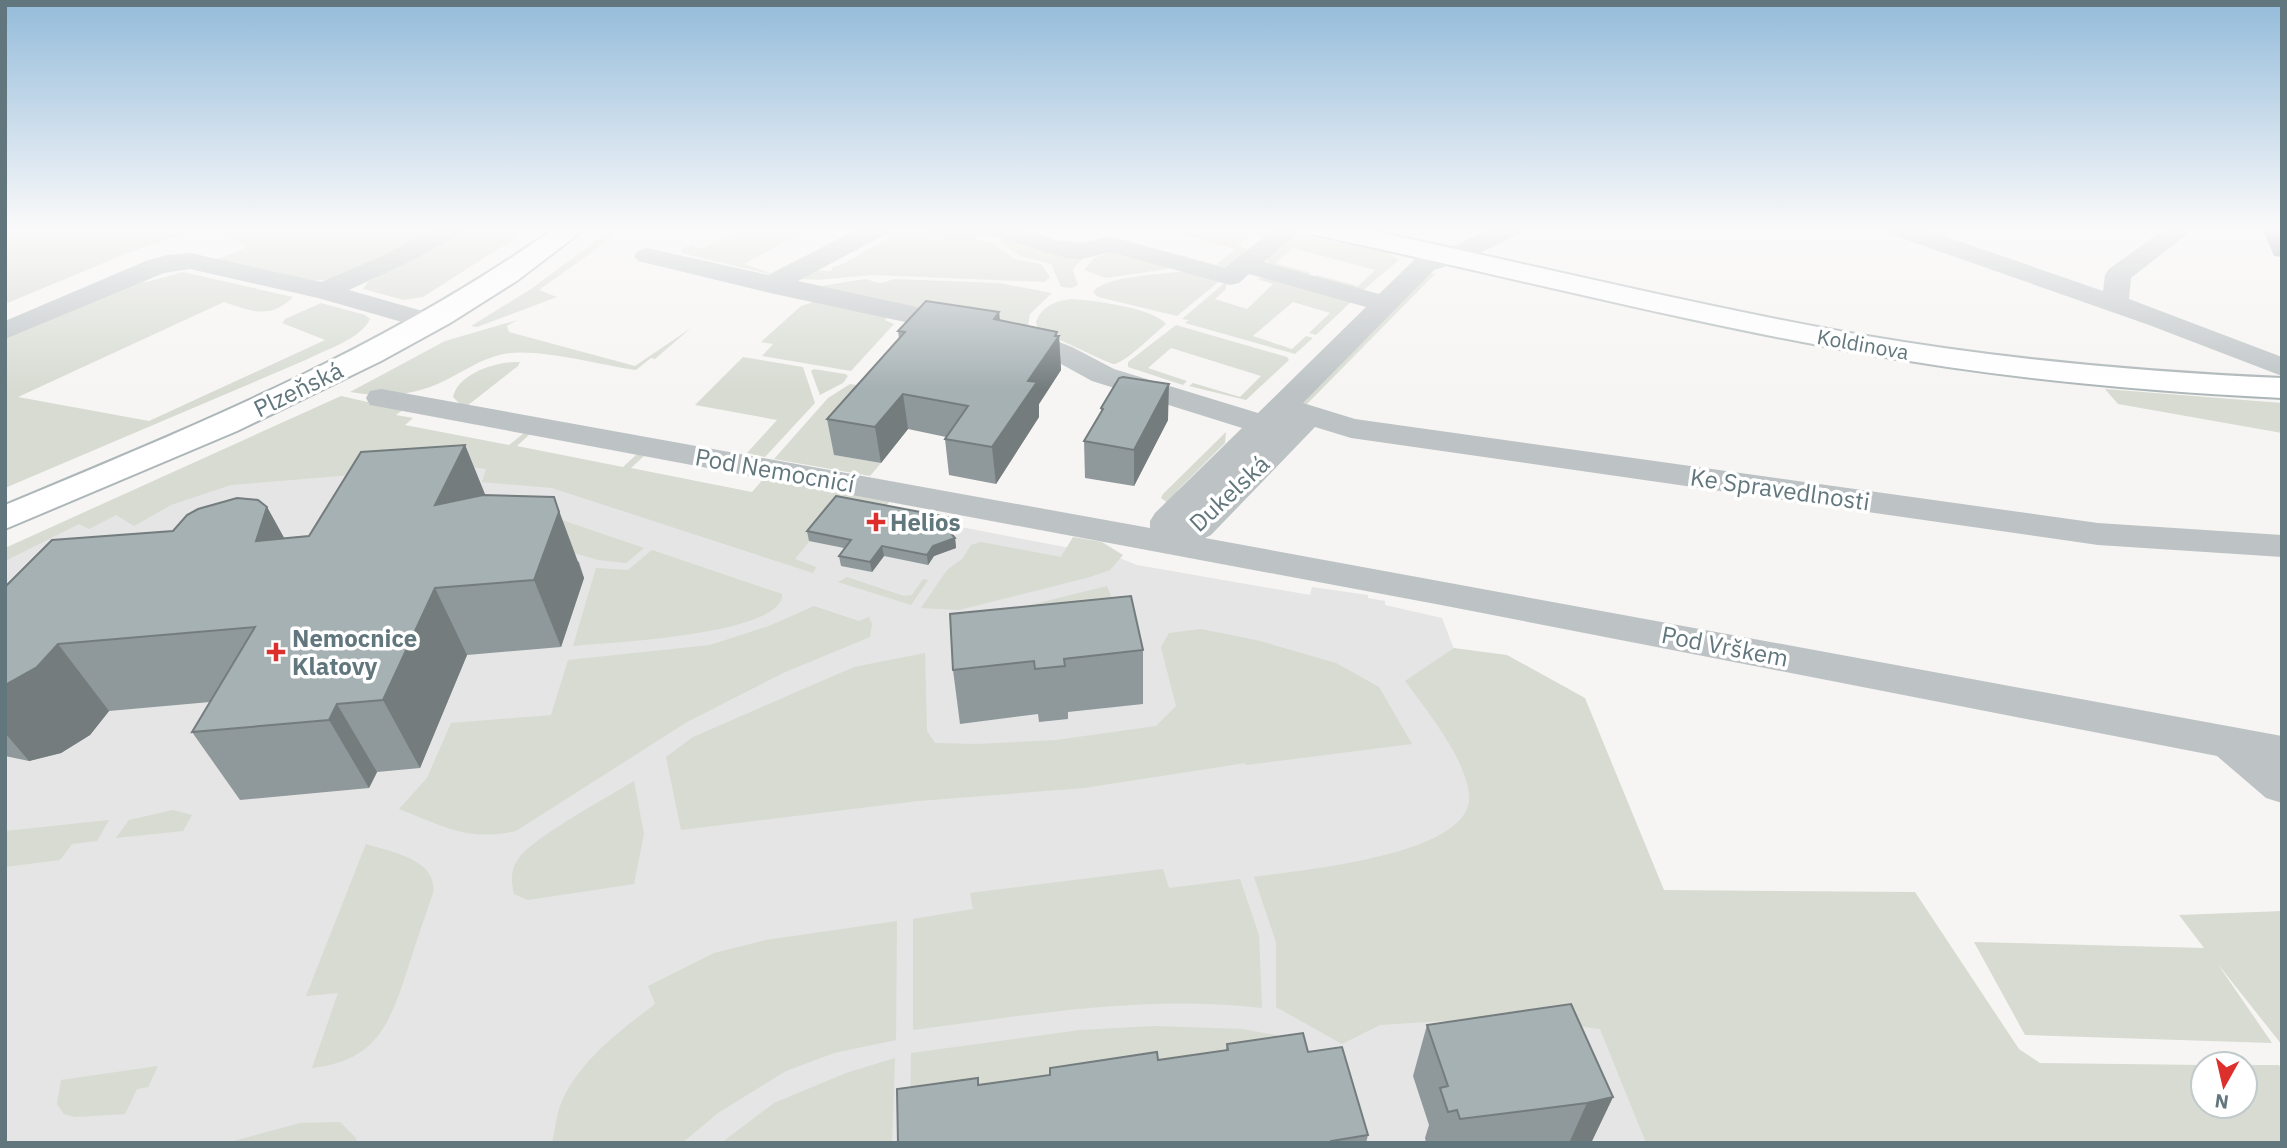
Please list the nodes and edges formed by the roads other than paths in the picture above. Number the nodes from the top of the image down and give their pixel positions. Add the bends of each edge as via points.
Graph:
1 (121, 282) edge
2 (278, 282) edge
3 (345, 282) edge
4 (495, 282) edge
5 (755, 282) edge
6 (777, 282) edge
7 (1306, 282) edge
8 (1407, 282) edge
9 (1435, 282) edge
10 (1562, 282) edge
11 (2050, 282) edge
12 (2117, 282) edge
13 (770, 285) junction
14 (324, 291) junction
15 (1385, 303) junction
16 (2115, 304) junction
17 (430, 322) junction
18 (5, 331) edge
19 (2282, 367) edge
20 (2282, 388) edge
21 (382, 398) dead end
22 (1286, 420) junction
23 (5, 517) edge
24 (1168, 543) junction
25 (2282, 545) edge
26 (2228, 741) junction
27 (2282, 751) edge
28 (2282, 786) edge

1 - 18 street
2 - 14 street
3 - 14 street
4 - 17 street, Plzeňská
5 - 13 street
6 - 13 street
7 - 15 street
8 - 15 street, Dukelská
9 - 22 street, Dukelská
10 - 20 street, Koldinova via 1759,325 1933,356 2085,375
11 - 16 street
12 - 16 street
13 - 22 street via 1026,339 1103,375
14 - 17 street
15 - 22 street, Dukelská
16 - 19 street
17 - 23 street, Plzeňská via 267,405
21 - 24 street, Pod Nemocnicí
22 - 24 street, Dukelská via 1199,527
22 - 25 street, Ke Spravedlnosti via 2098,534
24 - 26 street, Pod Vrškem
26 - 27 street, Pod Vrškem
26 - 28 street

